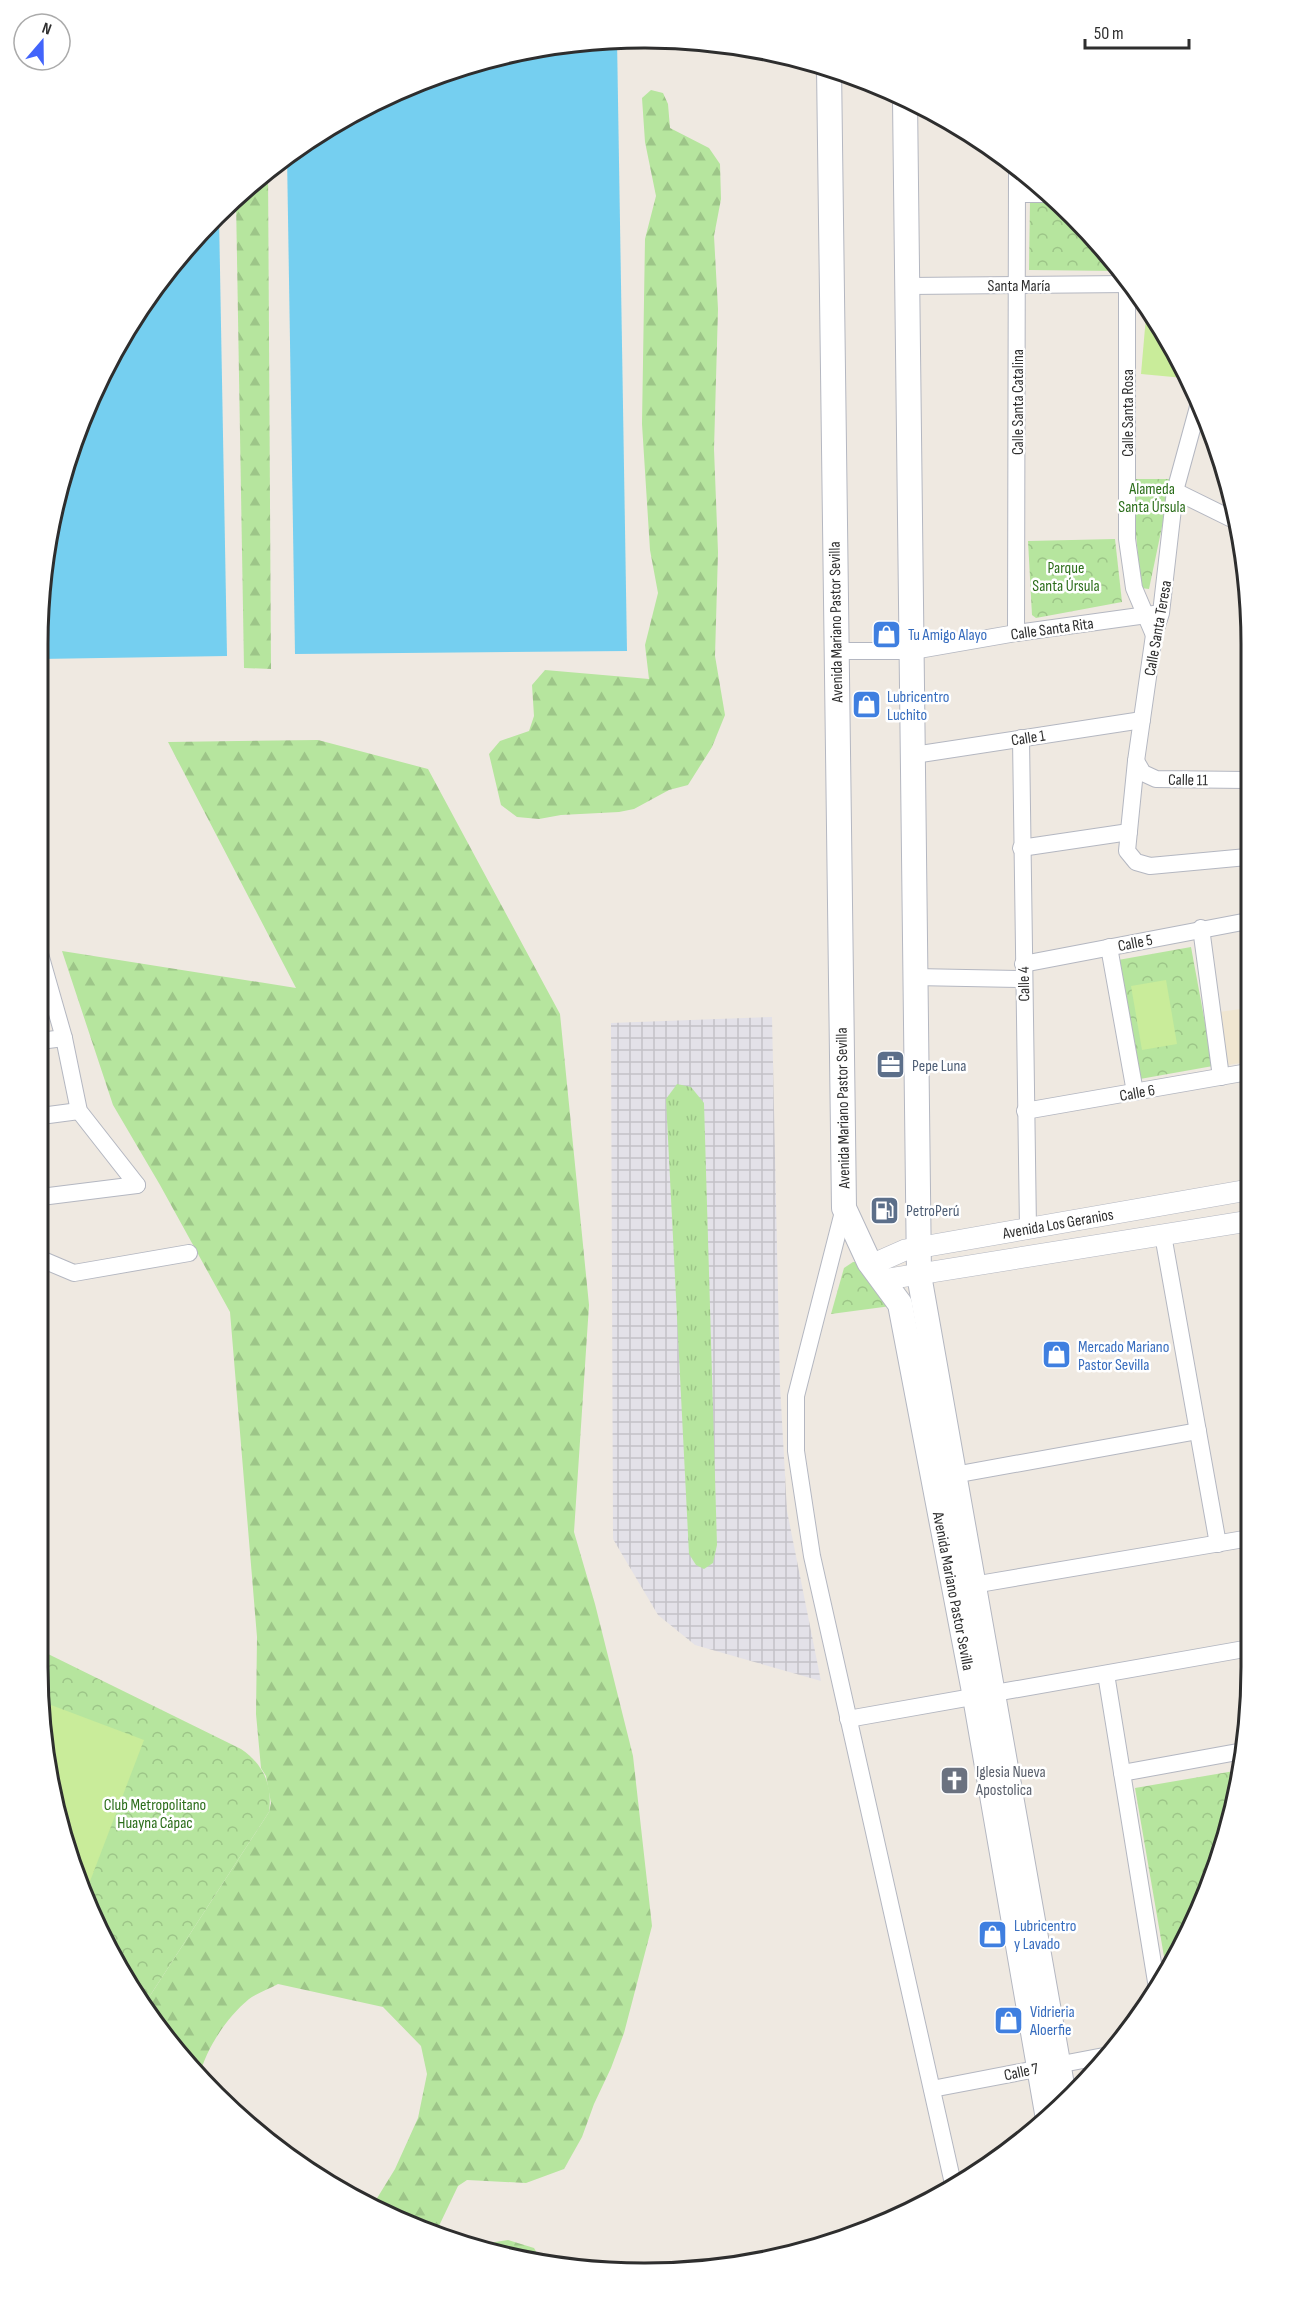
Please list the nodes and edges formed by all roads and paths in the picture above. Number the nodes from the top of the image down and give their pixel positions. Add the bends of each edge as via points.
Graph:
1 (829, 78) edge
2 (905, 109) edge
3 (1017, 179) edge
4 (1018, 194) junction
5 (1036, 194) edge
6 (1119, 283) edge
7 (1017, 285) junction
8 (908, 286) junction
9 (1128, 295) edge
10 (1196, 415) edge
11 (1175, 491) junction
12 (1227, 517) edge
13 (1153, 614) junction
14 (1016, 633) junction
15 (836, 651) junction
16 (913, 651) junction
17 (1142, 720) junction
18 (1021, 738) junction
19 (914, 755) junction
20 (1136, 761) junction
21 (1241, 780) edge
22 (1129, 832) junction
23 (1022, 848) junction
24 (1241, 858) edge
25 (1241, 922) edge
26 (1201, 928) junction
27 (1109, 947) junction
28 (1023, 972) junction
29 (914, 977) junction
30 (48, 984) edge
31 (64, 1038) junction
32 (48, 1040) edge
33 (1241, 1073) edge
34 (1221, 1077) junction
35 (1135, 1092) junction
36 (79, 1111) junction
37 (1025, 1111) junction
38 (48, 1115) edge
39 (1241, 1191) edge
40 (48, 1196) edge
41 (843, 1208) junction
42 (1241, 1222) edge
43 (1028, 1229) junction
44 (1163, 1235) junction
45 (952, 1242) junction
46 (918, 1248) junction
47 (189, 1253) dead end
48 (48, 1262) edge
49 (958, 1268) junction
50 (876, 1273) junction
51 (919, 1275) junction
52 (1198, 1431) junction
53 (954, 1475) junction
54 (1241, 1540) edge
55 (1218, 1544) junction
56 (973, 1585) junction
57 (1241, 1650) edge
58 (1106, 1674) junction
59 (983, 1695) junction
60 (848, 1719) junction
61 (1235, 1753) edge
62 (1122, 1773) junction
63 (1155, 1975) edge
64 (1095, 2058) edge
65 (1049, 2066) junction
66 (932, 2089) junction
67 (1061, 2093) edge
68 (1048, 2105) edge
69 (952, 2177) edge

1 - 15 main road, Avenida Mariano Pastor Sevilla
2 - 8 main road, Avenida Mariano Pastor Sevilla
3 - 4 street, Calle Santa Catalina
4 - 5 street
4 - 7 street, Calle Santa Catalina
6 - 7 street, Santa María
7 - 8 street, Santa María
7 - 14 street, Calle Santa Catalina
8 - 16 main road, Avenida Mariano Pastor Sevilla
9 - 13 street, Calle Santa Rosa via 1127,539 1134,588
10 - 11 street, Calle Santa Teresa
11 - 12 street
11 - 13 street, Calle Santa Teresa
13 - 14 street, Calle Santa Rita
13 - 17 street, Calle Santa Teresa via 1154,635
14 - 16 street, Calle Santa Rita
15 - 16 street, Calle Santa Rita
15 - 41 main road, Avenida Mariano Pastor Sevilla
16 - 19 main road, Avenida Mariano Pastor Sevilla
17 - 18 street, Calle 1
17 - 20 street, Calle Santa Teresa
18 - 19 street, Calle 1
18 - 23 street, Calle 4
19 - 29 main road, Avenida Mariano Pastor Sevilla
20 - 21 street, Calle 11 via 1143,773 1156,779
20 - 22 street, Calle Santa Teresa
22 - 23 street
22 - 24 street, Calle Santa Teresa via 1126,851 1136,862 1150,866
23 - 28 street, Calle 4
25 - 26 street, Calle 5
26 - 27 street, Calle 5
26 - 34 street
27 - 28 street, Calle 5
27 - 35 street
28 - 29 street, Calle 5
28 - 37 street, Calle 4
29 - 46 main road, Avenida Mariano Pastor Sevilla
30 - 31 street
31 - 32 street
31 - 36 street
33 - 34 street, Calle 6
34 - 35 street, Calle 6
35 - 37 street, Calle 6
36 - 38 street
36 - 40 street via 137,1185
37 - 43 street, Calle 4
39 - 43 street, Avenida Los Geranios
41 - 50 main road, Avenida Mariano Pastor Sevilla
41 - 60 street via 796,1396 796,1451 812,1556
42 - 44 street, Avenida Los Geranios
43 - 45 street, Avenida Los Geranios
44 - 49 street, Avenida Los Geranios
44 - 52 street
45 - 46 street, Avenida Los Geranios
45 - 49 street
46 - 50 street, Avenida Los Geranios via 905,1250
46 - 51 main road, Avenida Mariano Pastor Sevilla
47 - 48 street via 74,1273
49 - 51 street, Avenida Los Geranios
50 - 51 street, Avenida Los Geranios
50 - 59 main road, Avenida Mariano Pastor Sevilla via 900,1304
51 - 53 main road, Avenida Mariano Pastor Sevilla
52 - 53 street
52 - 55 street
53 - 56 main road, Avenida Mariano Pastor Sevilla
54 - 55 street
55 - 56 street
56 - 59 main road, Avenida Mariano Pastor Sevilla
57 - 58 street
58 - 59 street
58 - 62 street
59 - 60 street
59 - 65 main road, Avenida Mariano Pastor Sevilla
60 - 66 street
61 - 62 street
62 - 63 street
64 - 65 street, Calle 7
65 - 66 street, Calle 7
65 - 67 main road, Avenida Mariano Pastor Sevilla
65 - 68 main road, Avenida Mariano Pastor Sevilla
66 - 69 street

